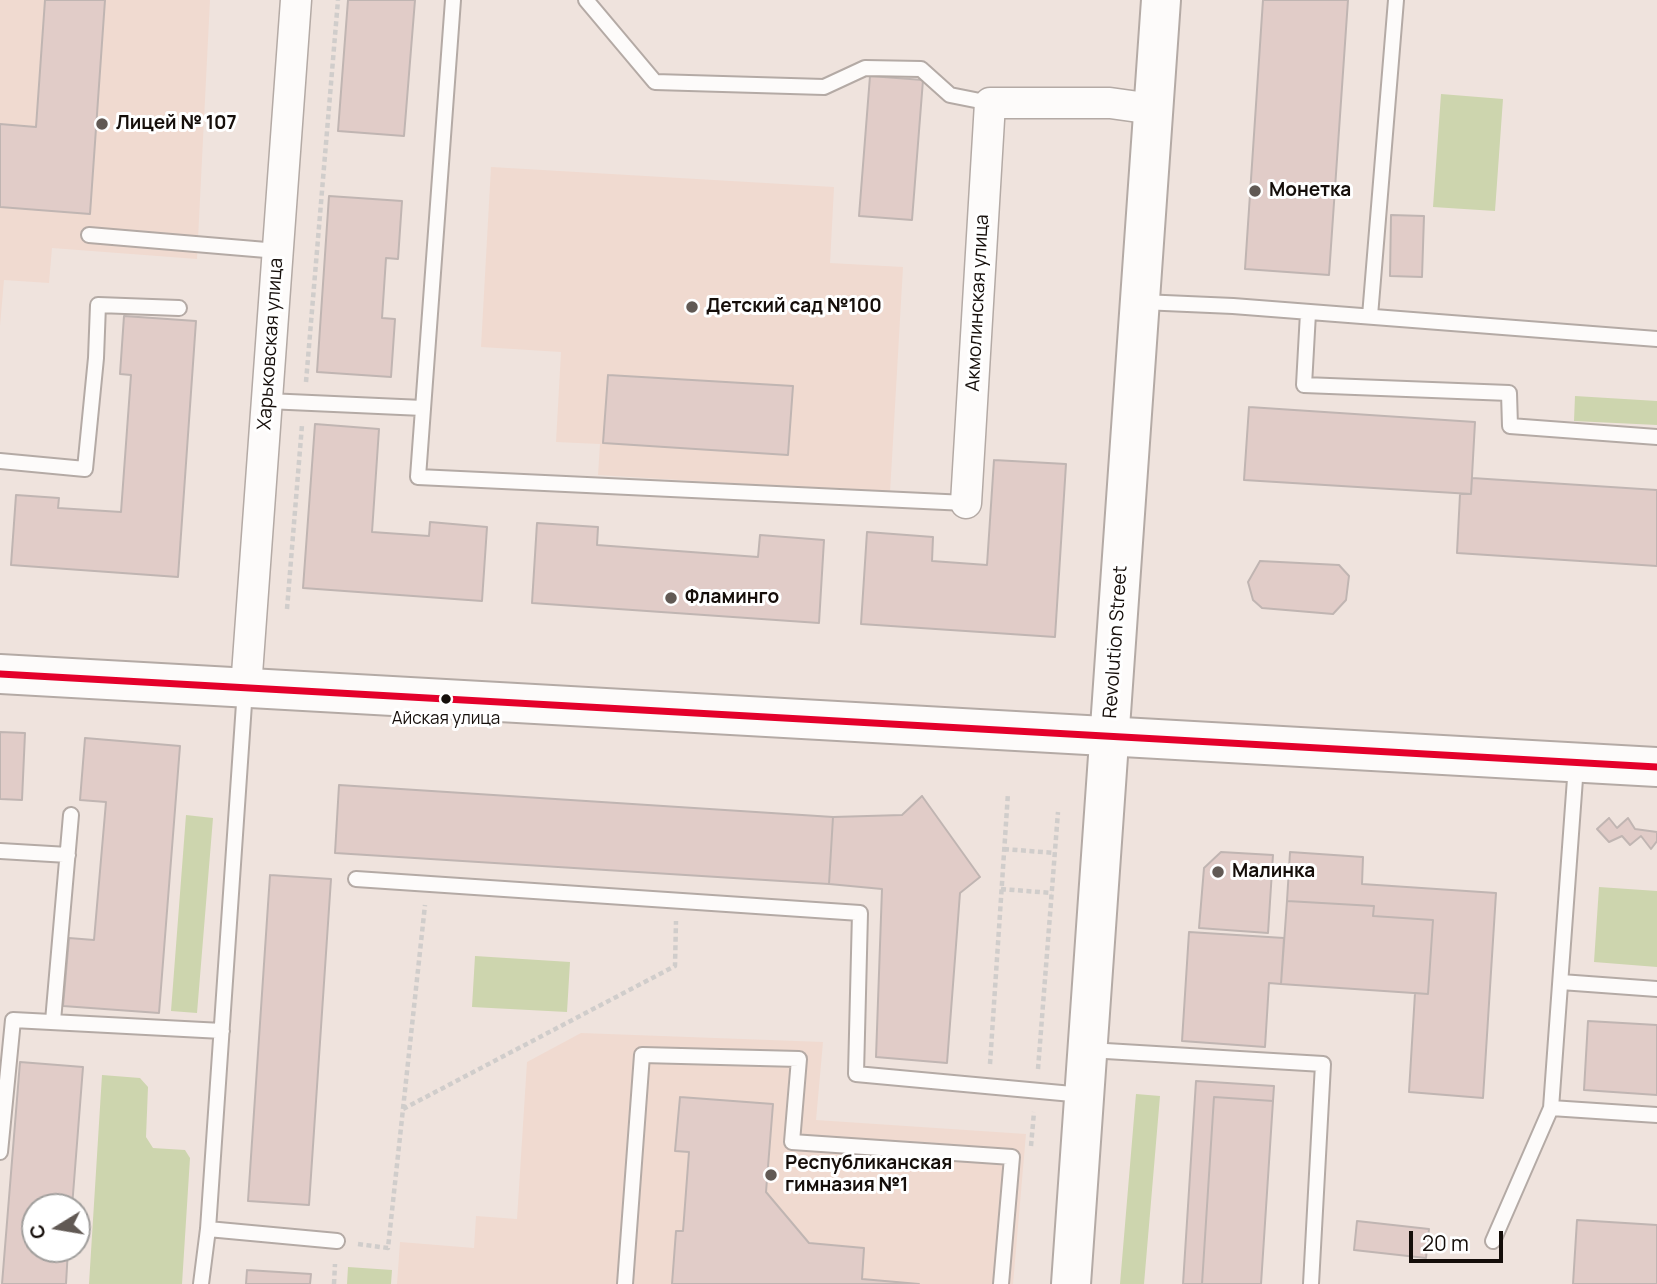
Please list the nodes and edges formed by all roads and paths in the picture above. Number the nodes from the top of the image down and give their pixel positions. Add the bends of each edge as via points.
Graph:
1 (296, 0) edge
2 (338, 0) edge
3 (453, 0) edge
4 (586, 0) edge
5 (1161, 0) edge
6 (1396, 0) edge
7 (990, 103) junction
8 (1153, 109) junction
9 (89, 235) dead end
10 (278, 251) junction
11 (1140, 302) junction
12 (179, 308) dead end
13 (1308, 313) junction
14 (1370, 316) junction
15 (1657, 339) edge
16 (267, 401) junction
17 (304, 403) junction
18 (423, 408) junction
19 (1657, 437) edge
20 (0, 461) edge
21 (966, 503) joint
22 (287, 609) dead end
23 (0, 674) edge
24 (246, 688) junction
25 (1110, 736) junction
26 (1576, 762) junction
27 (1657, 767) edge
28 (1008, 793) dead end
29 (1058, 811) dead end
30 (71, 815) dead end
31 (1004, 849) junction
32 (0, 851) edge
33 (1055, 853) junction
34 (68, 855) junction
35 (356, 879) dead end
36 (427, 883) junction
37 (1001, 889) junction
38 (1052, 893) junction
39 (677, 900) junction
40 (1560, 982) junction
41 (1657, 989) edge
42 (53, 1021) junction
43 (222, 1031) junction
44 (1088, 1050) junction
45 (988, 1086) junction
46 (1036, 1091) junction
47 (1084, 1095) junction
48 (1551, 1108) junction
49 (402, 1110) junction
50 (1657, 1115) edge
51 (1031, 1146) dead end
52 (0, 1152) edge
53 (208, 1229) junction
54 (337, 1241) joint
55 (1493, 1241) dead end
56 (201, 1284) edge
57 (625, 1284) edge
58 (1001, 1284) edge
59 (1071, 1284) edge
60 (1311, 1284) edge

1 - 10 street, Харьковская улица
2 - 17 path
3 - 18 lane
4 - 7 lane via 656,82 824,87 865,68 921,69 950,95
5 - 8 main road, Revolution Street
6 - 14 lane
7 - 8 street via 1110,103
7 - 21 street, Акмолинская улица
8 - 11 main road, Revolution Street
9 - 10 lane
10 - 16 street, Харьковская улица
11 - 13 lane
11 - 25 main road, Revolution Street
12 - 20 lane via 99,305 85,469
13 - 14 lane
13 - 19 lane via 1304,384 1509,393 1510,426
14 - 15 lane
16 - 17 lane
16 - 24 street, Харьковская улица
17 - 18 lane
17 - 22 path
18 - 21 lane via 418,477
23 - 24 main road
24 - 25 main road
24 - 43 lane
25 - 26 main road
25 - 44 main road, Revolution Street
26 - 27 main road
26 - 40 lane
28 - 31 path
29 - 33 path
30 - 34 lane
31 - 33 path
31 - 37 path
32 - 34 lane
33 - 38 path
34 - 42 lane
35 - 36 lane
36 - 39 lane
36 - 49 path
37 - 38 path
37 - 45 path
38 - 46 path
39 - 45 lane via 860,913 856,1074
39 - 49 path via 675,966
40 - 41 lane
40 - 48 lane
42 - 43 lane
42 - 52 lane via 13,1020
43 - 53 lane
44 - 47 main road, Revolution Street
44 - 60 lane via 1324,1064
45 - 46 lane
46 - 47 lane
46 - 51 path
47 - 59 main road, Revolution Street
48 - 50 lane
48 - 55 lane
49 - 54 path via 388,1248
53 - 54 lane
53 - 56 lane
57 - 58 lane via 642,1055 799,1059 792,1142 1012,1157

